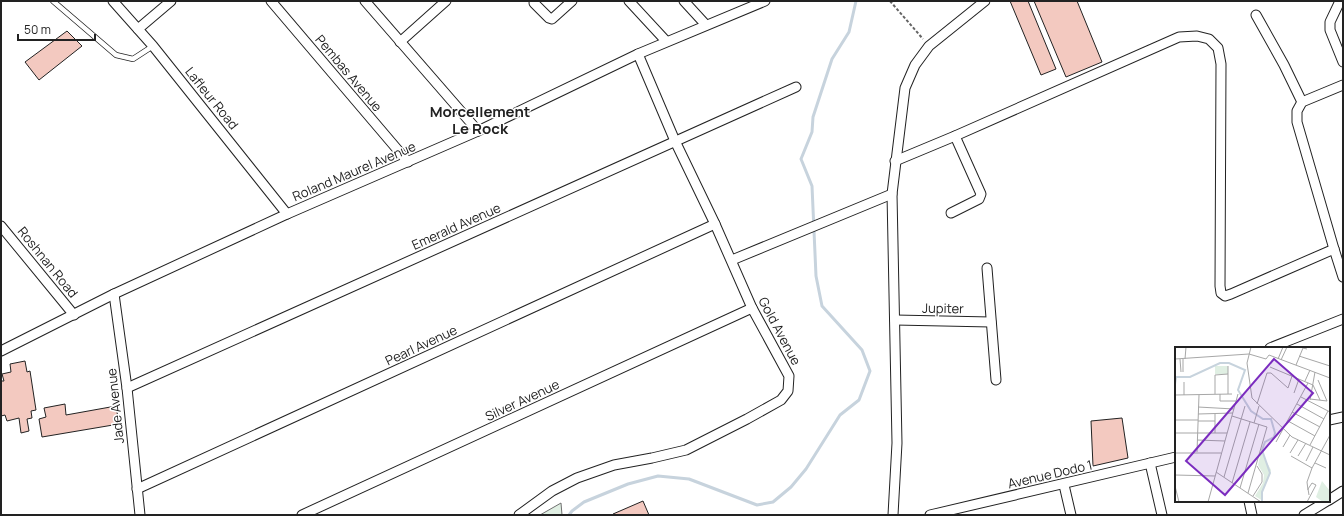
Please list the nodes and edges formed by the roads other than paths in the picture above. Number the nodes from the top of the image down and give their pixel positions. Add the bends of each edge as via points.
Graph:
1 (53, 1) edge
2 (113, 1) edge
3 (171, 1) edge
4 (271, 1) edge
5 (365, 1) edge
6 (446, 1) edge
7 (572, 1) edge
8 (629, 1) edge
9 (684, 1) edge
10 (765, 1) edge
11 (985, 1) edge
12 (1340, 1) edge
13 (534, 4) dead end
14 (1256, 15) dead end
15 (706, 25) junction
16 (138, 29) junction
17 (666, 41) junction
18 (400, 42) junction
19 (153, 46) junction
20 (638, 54) junction
21 (1343, 62) edge
22 (1343, 85) edge
23 (796, 87) dead end
24 (1302, 102) junction
25 (478, 131) junction
26 (955, 136) junction
27 (675, 141) junction
28 (895, 161) junction
29 (408, 162) junction
30 (892, 194) junction
31 (951, 213) dead end
32 (288, 214) junction
33 (715, 224) junction
34 (1, 226) edge
35 (1334, 249) junction
36 (732, 260) junction
37 (987, 268) dead end
38 (1343, 277) edge
39 (114, 294) junction
40 (752, 308) junction
41 (74, 315) junction
42 (1343, 318) edge
43 (895, 320) junction
44 (991, 322) junction
45 (1272, 347) edge
46 (1, 351) edge
47 (996, 380) dead end
48 (127, 388) junction
49 (1343, 417) edge
50 (1330, 420) edge
51 (1175, 457) edge
52 (1150, 463) junction
53 (1064, 485) junction
54 (137, 489) junction
55 (1343, 491) edge
56 (1330, 499) edge
57 (1249, 502) edge
58 (1325, 502) edge
59 (970, 511) edge
60 (140, 515) edge
61 (302, 515) edge
62 (519, 515) edge
63 (893, 515) edge
64 (930, 515) edge
65 (1071, 515) edge
66 (1162, 515) edge
67 (1252, 515) edge
68 (1304, 515) edge

1 - 19 lane via 116,55 133,59
2 - 16 street, Lafleur Road
3 - 16 street
4 - 29 street, Pembas Avenue
5 - 18 street
6 - 18 street
7 - 13 street via 552,19
8 - 17 street
9 - 15 street
10 - 15 street, Roland Maurel Avenue
11 - 28 street via 928,46 915,65 905,88
12 - 21 street via 1330,22 1330,30
14 - 24 street
15 - 17 street, Roland Maurel Avenue
16 - 19 street, Lafleur Road
17 - 20 street, Roland Maurel Avenue
18 - 25 street
19 - 32 street, Lafleur Road
20 - 25 street, Roland Maurel Avenue
20 - 27 street, Gold Avenue
22 - 24 street
23 - 27 street, Emerald Avenue
24 - 35 street via 1297,111 1297,122
25 - 29 street, Roland Maurel Avenue
26 - 28 street
26 - 31 street via 981,194 979,200
26 - 35 street via 1180,37 1197,36 1209,39 1218,48 1221,64 1221,292 1226,296
27 - 33 street, Gold Avenue
27 - 48 street, Emerald Avenue
28 - 30 street
29 - 32 street, Roland Maurel Avenue
30 - 36 street
30 - 43 street
32 - 39 street, Roland Maurel Avenue
33 - 36 street, Gold Avenue
33 - 54 street, Pearl Avenue
34 - 41 street, Roshnan Road
35 - 38 street
36 - 40 street, Gold Avenue
37 - 44 street
39 - 41 street, Roland Maurel Avenue
39 - 48 street, Jade Avenue
40 - 61 street, Silver Avenue
40 - 62 street, Gold Avenue via 789,376 788,392 782,400 686,450 614,465 577,478 552,491
41 - 46 street, Roland Maurel Avenue
42 - 45 street
43 - 44 street, Jupiter
43 - 63 street via 898,444
44 - 47 street
48 - 54 street, Jade Avenue
49 - 50 street
51 - 52 street, Avenue Dodo 1
52 - 53 street, Avenue Dodo 1
52 - 66 street
53 - 59 street, Avenue Dodo 1
53 - 65 street
54 - 60 street, Jade Avenue
55 - 56 street
57 - 67 street
58 - 68 street
59 - 64 street, Avenue Dodo 1

